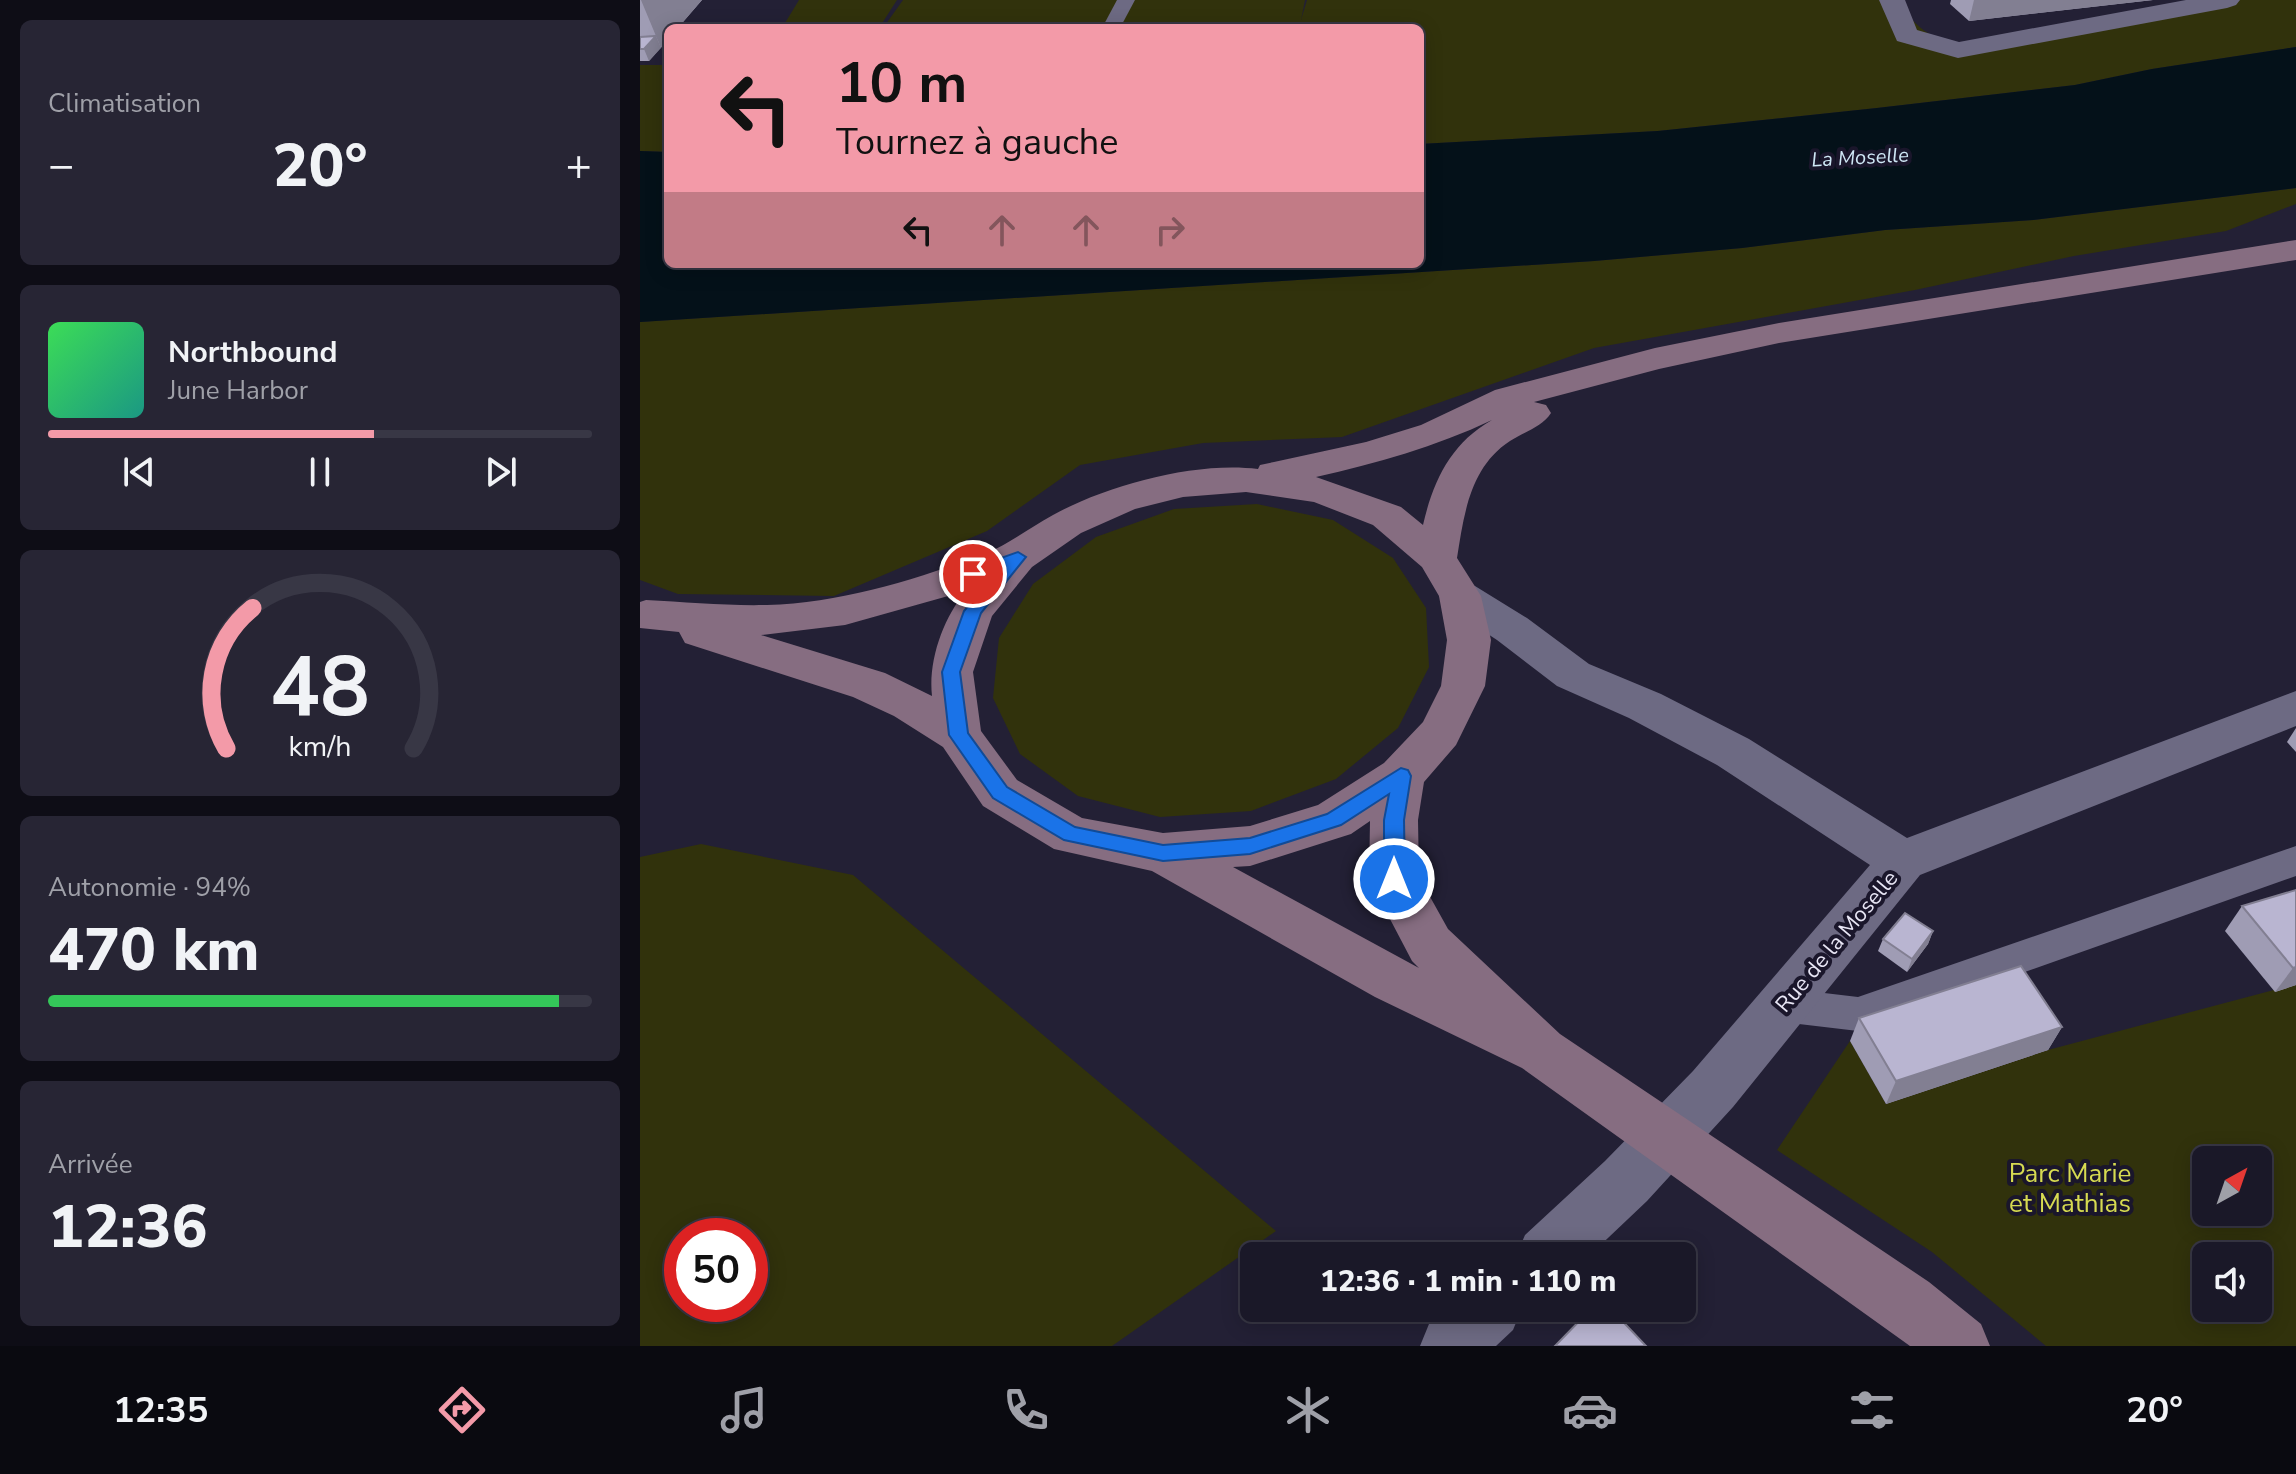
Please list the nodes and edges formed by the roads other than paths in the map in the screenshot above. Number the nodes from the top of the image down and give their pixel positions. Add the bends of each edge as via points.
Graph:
1 (1126, 0) edge
2 (1892, 0) edge
3 (2227, 0) edge
4 (1113, 24) edge
5 (2296, 250) edge
6 (1611, 370) junction
7 (1246, 480) junction
8 (1018, 557) junction
9 (1437, 558) junction
10 (1460, 596) junction
11 (643, 614) edge
12 (2296, 708) edge
13 (959, 735) junction
14 (1401, 776) junction
15 (1163, 853) junction
16 (1903, 861) junction
17 (2296, 861) edge
18 (1782, 1005) junction
19 (1541, 1051) junction
20 (1561, 1242) edge
21 (1476, 1322) edge
22 (1451, 1346) edge
23 (1959, 1346) edge

1 - 4 lane
2 - 3 street via 1906,35 1958,50
5 - 6 main road via 1779,333
6 - 7 main road via 1508,398 1434,433 1373,452
6 - 9 main road via 1487,439 1450,493
7 - 8 main road via 1183,485 1123,499 1067,524
7 - 9 main road via 1321,490 1387,516
8 - 11 main road via 872,604 785,619
8 - 13 main road via 973,611 951,672
9 - 10 main road
10 - 14 main road via 1469,640 1463,686 1440,733
10 - 16 street via 1573,675 1733,752
11 - 13 main road via 869,685
12 - 16 street, Rue de la Moselle
13 - 15 main road via 1000,793 1071,835
14 - 15 main road via 1334,820 1250,846
14 - 19 main road via 1394,820 1394,879 1430,945
15 - 19 main road via 1394,981
16 - 18 street, Rue de la Moselle
17 - 18 lane via 1858,1014
18 - 20 street, Rue de la Moselle via 1713,1089
19 - 23 main road via 1907,1304
21 - 22 street

